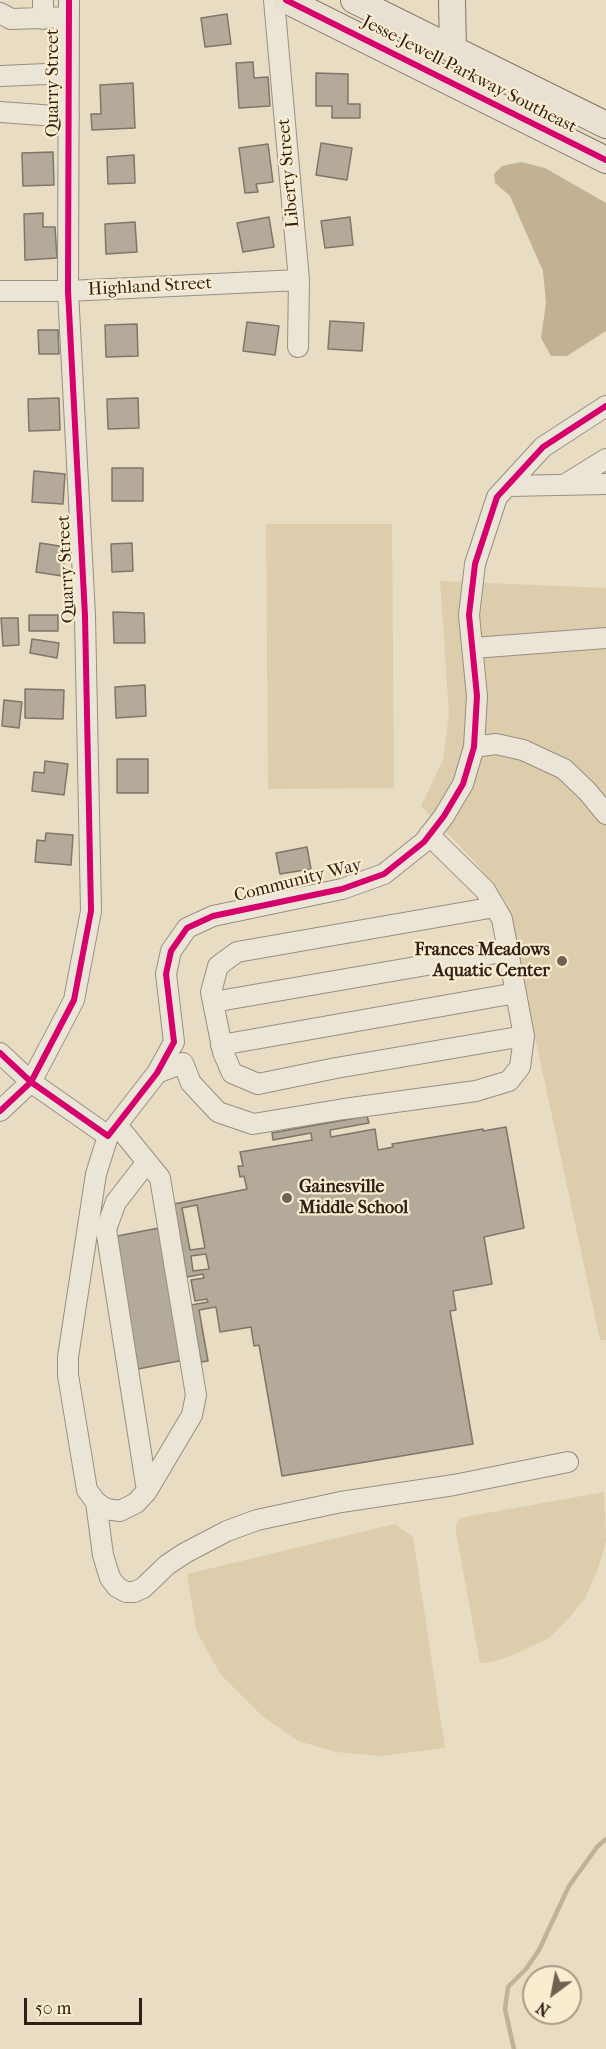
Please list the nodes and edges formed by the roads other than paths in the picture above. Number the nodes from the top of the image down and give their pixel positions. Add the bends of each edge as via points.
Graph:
1 (274, 0) edge
2 (286, 0) edge
3 (354, 0) edge
4 (452, 0) edge
5 (69, 8) edge
6 (43, 10) edge
7 (0, 13) edge
8 (453, 50) junction
9 (69, 73) junction
10 (0, 76) edge
11 (0, 112) edge
12 (69, 117) junction
13 (606, 125) edge
14 (606, 160) edge
15 (299, 280) junction
16 (0, 291) edge
17 (68, 291) junction
18 (298, 347) dead end
19 (606, 406) edge
20 (606, 459) edge
21 (606, 484) edge
22 (564, 485) junction
23 (508, 486) junction
24 (606, 638) edge
25 (473, 648) junction
26 (474, 747) junction
27 (606, 814) edge
28 (429, 835) junction
29 (495, 907) junction
30 (508, 951) junction
31 (516, 993) junction
32 (213, 1002) junction
33 (524, 1036) junction
34 (221, 1045) junction
35 (0, 1053) edge
36 (158, 1073) junction
37 (31, 1082) junction
38 (0, 1111) edge
39 (112, 1131) junction
40 (147, 1162) junction
41 (568, 1462) dead end
42 (147, 1491) junction
43 (96, 1502) junction

1 - 15 street, Liberty Street
2 - 14 main road, Jesse Jewell Parkway Southeast
3 - 8 main road, Jesse Jewell Parkway Southeast
4 - 8 main road
5 - 6 street
5 - 9 street, Quarry Street
6 - 7 street via 11,19
8 - 13 main road, Jesse Jewell Parkway Southeast
9 - 10 street
9 - 12 street, Quarry Street
11 - 12 street
12 - 17 street, Quarry Street
15 - 17 street, Highland Street
15 - 18 street, Liberty Street
16 - 17 street, Highland Street
17 - 37 street, Quarry Street via 85,616 91,911 74,1000
19 - 23 street, Community Way via 543,447
20 - 22 street
21 - 22 street
22 - 23 street
23 - 25 street, Community Way via 497,497 475,564 469,615
24 - 25 street
25 - 26 street, Community Way via 477,696
26 - 27 street via 496,744 522,750 564,769
26 - 28 street, Community Way via 463,784
28 - 29 street via 485,890
28 - 36 street, Community Way via 384,874 342,889 213,916 188,928 171,951 166,974 174,1042
29 - 30 street via 502,919
29 - 32 street via 237,952 218,966 211,992
30 - 31 street
30 - 32 street
31 - 33 street
31 - 34 street
32 - 34 street
33 - 34 street via 258,1084 232,1073
33 - 36 street via 520,1067 509,1081 477,1091 344,1108 253,1125 218,1112 191,1083 183,1063
35 - 37 street
36 - 39 street, Community Way
37 - 38 street, Quarry Street
37 - 39 street
39 - 40 street
39 - 43 street via 96,1174 68,1357 87,1490
40 - 42 street via 116,1202 106,1229
40 - 42 street via 160,1179 196,1395 192,1415
41 - 43 street via 257,1520 184,1553 134,1592 117,1587 110,1578
42 - 43 street via 136,1503 120,1511 106,1509

